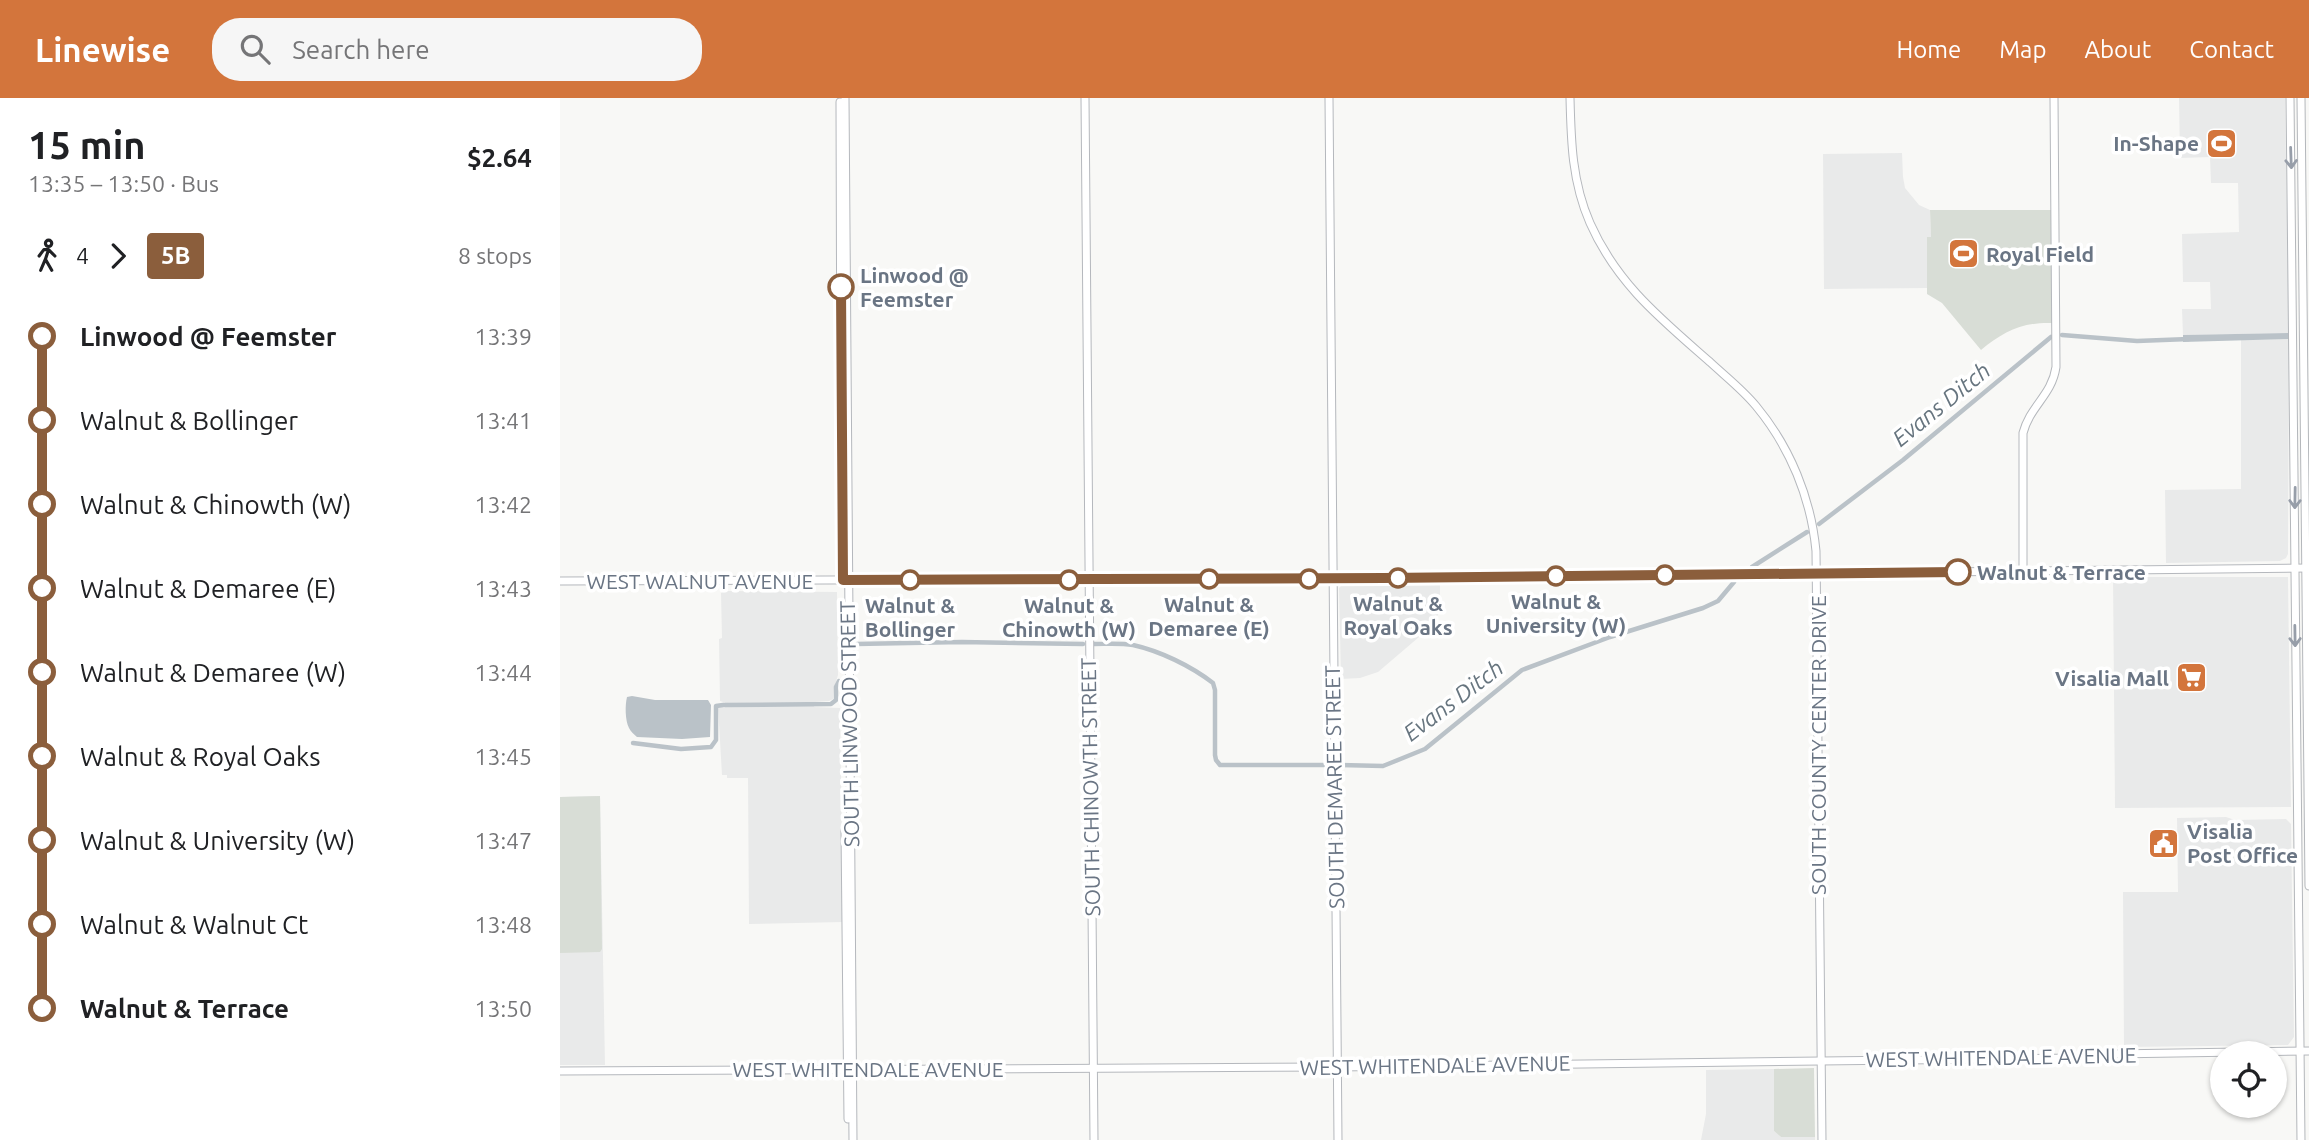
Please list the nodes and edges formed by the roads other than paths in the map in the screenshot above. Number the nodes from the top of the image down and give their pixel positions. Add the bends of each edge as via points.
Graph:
1 (842, 98) edge
2 (1085, 98) edge
3 (1329, 98) edge
4 (1570, 98) edge
5 (2054, 98) edge
6 (2290, 98) edge
7 (2301, 98) edge
8 (2293, 314) junction
9 (2304, 390) junction
10 (2294, 393) junction
11 (2305, 461) junction
12 (2294, 568) junction
13 (2307, 568) edge
14 (2023, 571) junction
15 (1816, 573) junction
16 (1331, 579) junction
17 (845, 580) junction
18 (1088, 580) junction
19 (560, 581) edge
20 (2309, 886) edge
21 (2300, 1051) junction
22 (2309, 1051) edge
23 (1821, 1061) junction
24 (1337, 1067) junction
25 (1094, 1068) junction
26 (850, 1069) junction
27 (560, 1071) edge
28 (851, 1140) edge
29 (1094, 1140) edge
30 (1338, 1140) edge
31 (1822, 1140) edge
32 (2301, 1140) edge

1 - 17 street, SOUTH LINWOOD STREET
2 - 18 street, SOUTH CHINOWTH STREET
3 - 16 street, SOUTH DEMAREE STREET
4 - 15 street, SOUTH COUNTY CENTER DRIVE via 1573,167 1590,223 1635,293 1743,392 1769,424 1806,500 1814,531
5 - 14 street via 2056,367 2053,383 2030,413 2023,433
6 -> 8 street
7 - 9 street
8 - 9 street via 2298,385
8 - 10 street
9 - 11 street
10 - 11 street via 2300,398
10 -> 12 street
11 - 13 street
12 - 13 street, WEST WALNUT AVENUE
12 - 14 street, WEST WALNUT AVENUE
12 -> 21 street
13 - 20 street
14 - 15 street, WEST WALNUT AVENUE
15 - 16 street, WEST WALNUT AVENUE
15 - 23 street, SOUTH COUNTY CENTER DRIVE
16 - 18 street, WEST WALNUT AVENUE
16 - 24 street, SOUTH DEMAREE STREET
17 - 18 street, WEST WALNUT AVENUE
17 - 19 street, WEST WALNUT AVENUE
17 - 26 street, SOUTH LINWOOD STREET
18 - 25 street, SOUTH CHINOWTH STREET
21 - 22 street, WEST WHITENDALE AVENUE
21 - 23 street, WEST WHITENDALE AVENUE
21 - 32 street
23 - 24 street, WEST WHITENDALE AVENUE
23 - 31 street, SOUTH COUNTY CENTER DRIVE
24 - 25 street, WEST WHITENDALE AVENUE
24 - 30 street, SOUTH DEMAREE STREET
25 - 26 street, WEST WHITENDALE AVENUE
25 - 29 street, SOUTH CHINOWTH STREET
26 - 27 street, WEST WHITENDALE AVENUE
26 - 28 street, SOUTH LINWOOD STREET

